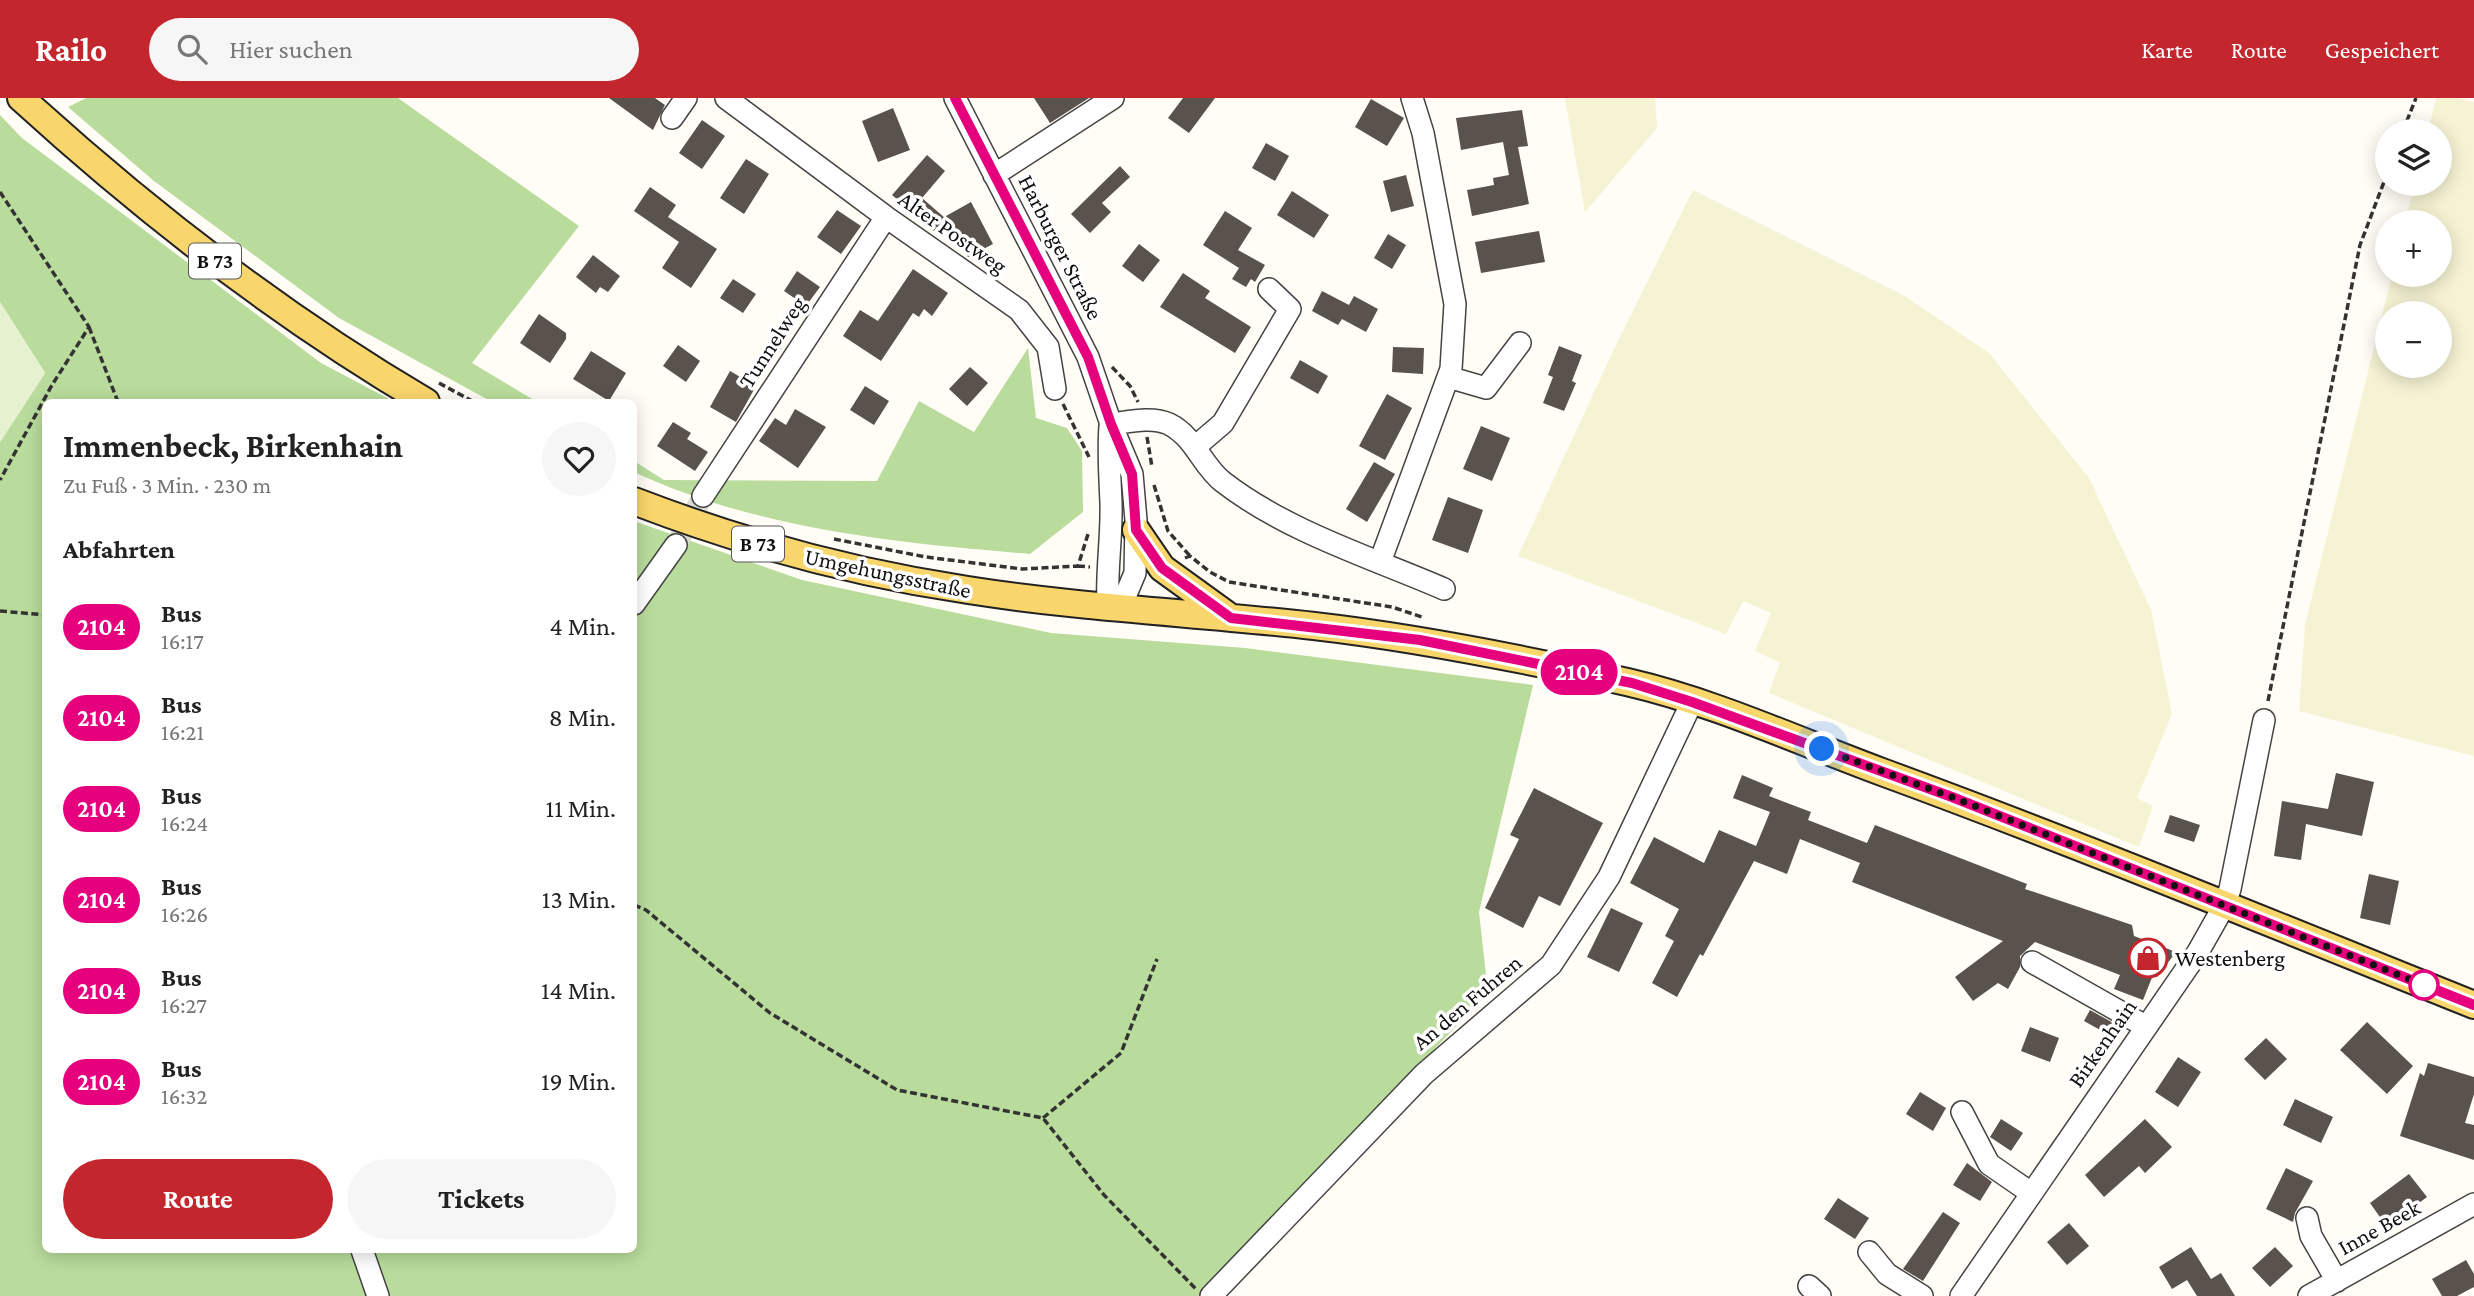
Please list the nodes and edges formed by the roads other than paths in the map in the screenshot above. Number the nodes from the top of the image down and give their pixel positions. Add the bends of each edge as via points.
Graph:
1 (21, 98) edge
2 (686, 98) edge
3 (726, 98) edge
4 (955, 98) edge
5 (1113, 98) edge
6 (1412, 98) edge
7 (672, 118) dead end
8 (994, 175) junction
9 (886, 217) junction
10 (1269, 289) dead end
11 (1520, 342) dead end
12 (1448, 377) junction
13 (1055, 389) road end
14 (432, 392) edge
15 (1111, 424) junction
16 (1195, 447) junction
17 (703, 496) tunnel mouth
18 (637, 502) edge
19 (1136, 530) junction
20 (676, 545) tunnel mouth
21 (1380, 562) junction
22 (1444, 589) dead end
23 (637, 600) edge
24 (1108, 607) junction
25 (1231, 618) junction
26 (1692, 702) junction
27 (2264, 720) road end
28 (2224, 906) junction
29 (2032, 962) dead end
30 (2474, 1005) edge
31 (2145, 1027) junction
32 (1962, 1112) dead end
33 (2031, 1193) junction
34 (2474, 1204) edge
35 (2307, 1218) dead end
36 (1869, 1252) dead end
37 (363, 1253) edge
38 (2337, 1281) junction
39 (378, 1296) edge
40 (1211, 1296) edge
41 (1922, 1296) edge
42 (1961, 1296) edge
43 (2309, 1296) edge

1 - 14 main road, B 73 via 129,193 294,319
2 - 7 street
3 - 9 street, Alter Postweg
4 - 8 street, Harburger Straße
5 - 8 street
6 - 12 street via 1423,133 1455,304
8 - 15 street, Harburger Straße via 1088,357
9 - 13 street, Alter Postweg via 1019,310 1048,346
9 - 17 street, Tunnelweg
10 - 16 street via 1290,309 1223,423
11 - 12 street via 1486,388
12 - 21 street
15 - 16 street via 1167,423
15 - 19 street, Harburger Straße via 1132,474
15 - 24 street, Harburger Straße
16 - 21 street via 1221,481 1308,533
18 - 24 main road, Umgehungsstraße / B 73 via 752,542 863,569 967,590
19 - 24 street, Harburger Straße via 1133,580 1121,599
19 - 25 main road via 1162,568
20 - 23 street
21 - 22 street
24 - 25 main road, B 73
25 - 26 main road, B 73 via 1420,640 1632,683
26 - 28 main road, B 73 via 1952,797
26 - 40 street, An den Fuhren via 1609,877 1551,965 1424,1074
27 - 28 street, Birkenhain
28 - 30 main road, B 73
28 - 31 street, Birkenhain
29 - 31 street
31 - 33 street, Birkenhain
32 - 33 street via 1989,1164
33 - 42 street, Birkenhain
34 - 38 street, Inne Beek
35 - 38 street via 2311,1236
36 - 41 street via 1887,1274
37 - 39 street
38 - 43 street, Inne Beek

